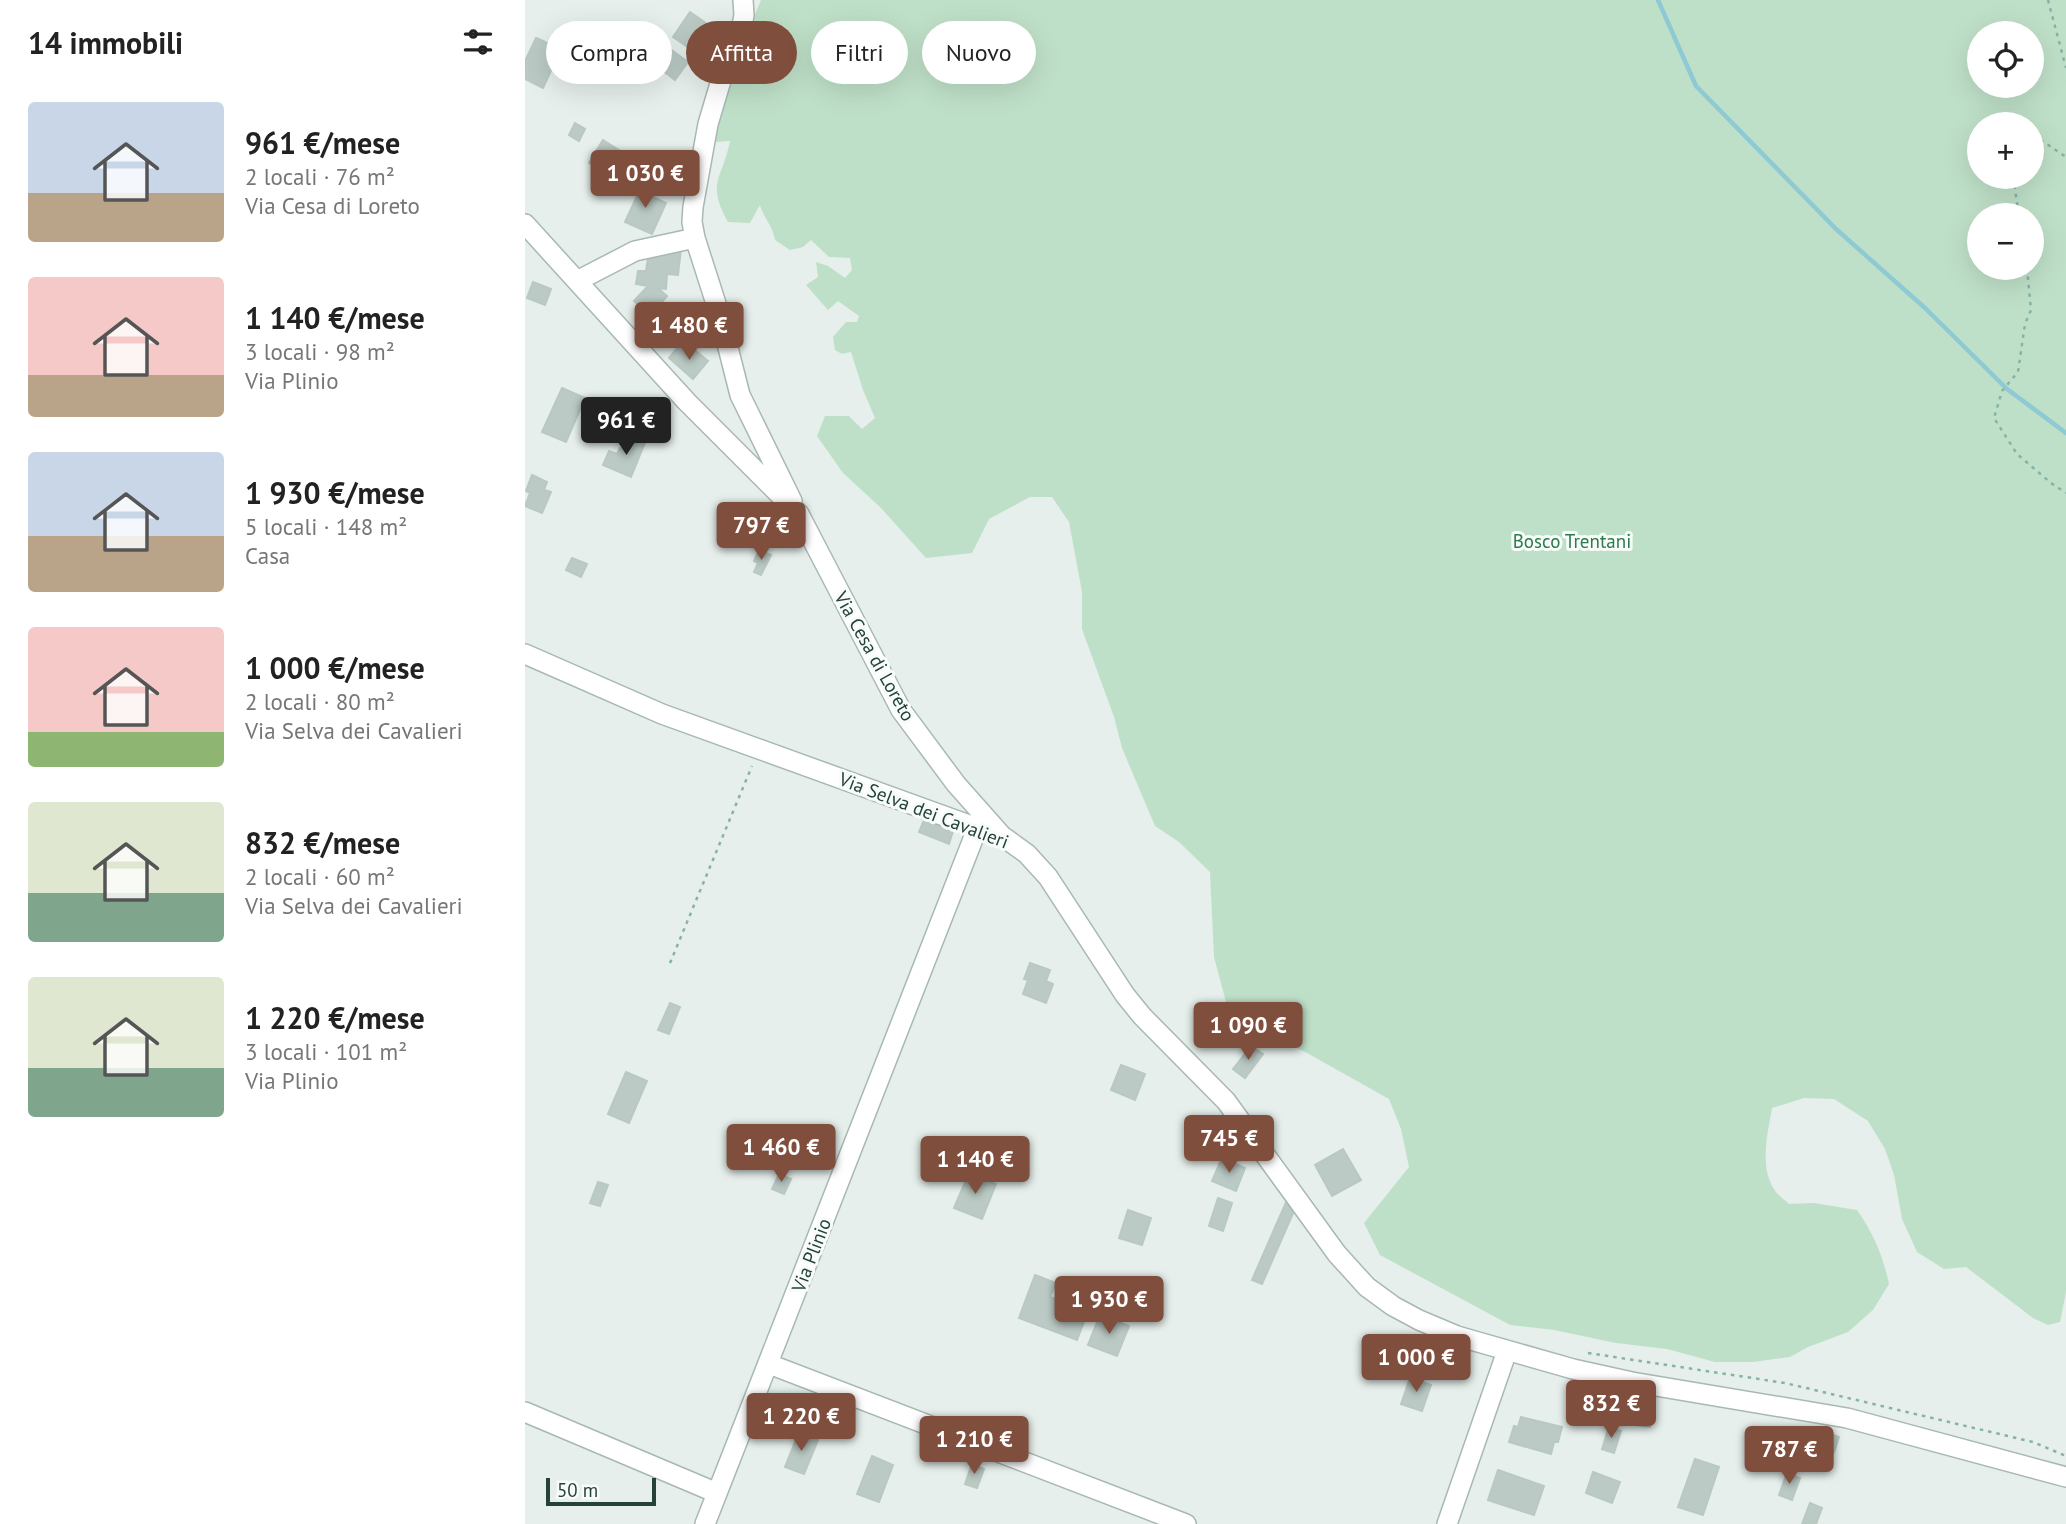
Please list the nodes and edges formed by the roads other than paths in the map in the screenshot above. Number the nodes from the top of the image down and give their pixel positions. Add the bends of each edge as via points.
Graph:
1 (743, 0) edge
2 (525, 224) edge
3 (695, 238) junction
4 (577, 281) junction
5 (799, 514) junction
6 (525, 654) edge
7 (977, 829) junction
8 (1005, 838) junction
9 (1507, 1351) junction
10 (769, 1364) junction
11 (525, 1412) edge
12 (2066, 1477) edge
13 (717, 1493) junction
14 (705, 1524) edge
15 (1186, 1524) edge
16 (1447, 1524) edge

1 - 3 street via 740,37 718,88 703,148 693,207
2 - 4 street, Via Cesa di Loreto
3 - 4 street via 635,251
3 - 5 street via 740,395
4 - 5 street, Via Cesa di Loreto via 713,430
5 - 8 street, Via Cesa di Loreto via 901,710 956,784
6 - 7 street, Via Selva dei Cavalieri via 641,705
7 - 8 street, Via Selva dei Cavalieri
7 - 10 street, Via Plinio
8 - 9 street, Via Selva dei Cavalieri via 1048,877 1125,995 1226,1101 1360,1279 1410,1316
9 - 12 street, Via Selva dei Cavalieri via 1602,1376 1847,1418
9 - 16 street
10 - 13 street, Via Plinio
10 - 15 street
11 - 13 street
13 - 14 street, Via Plinio

